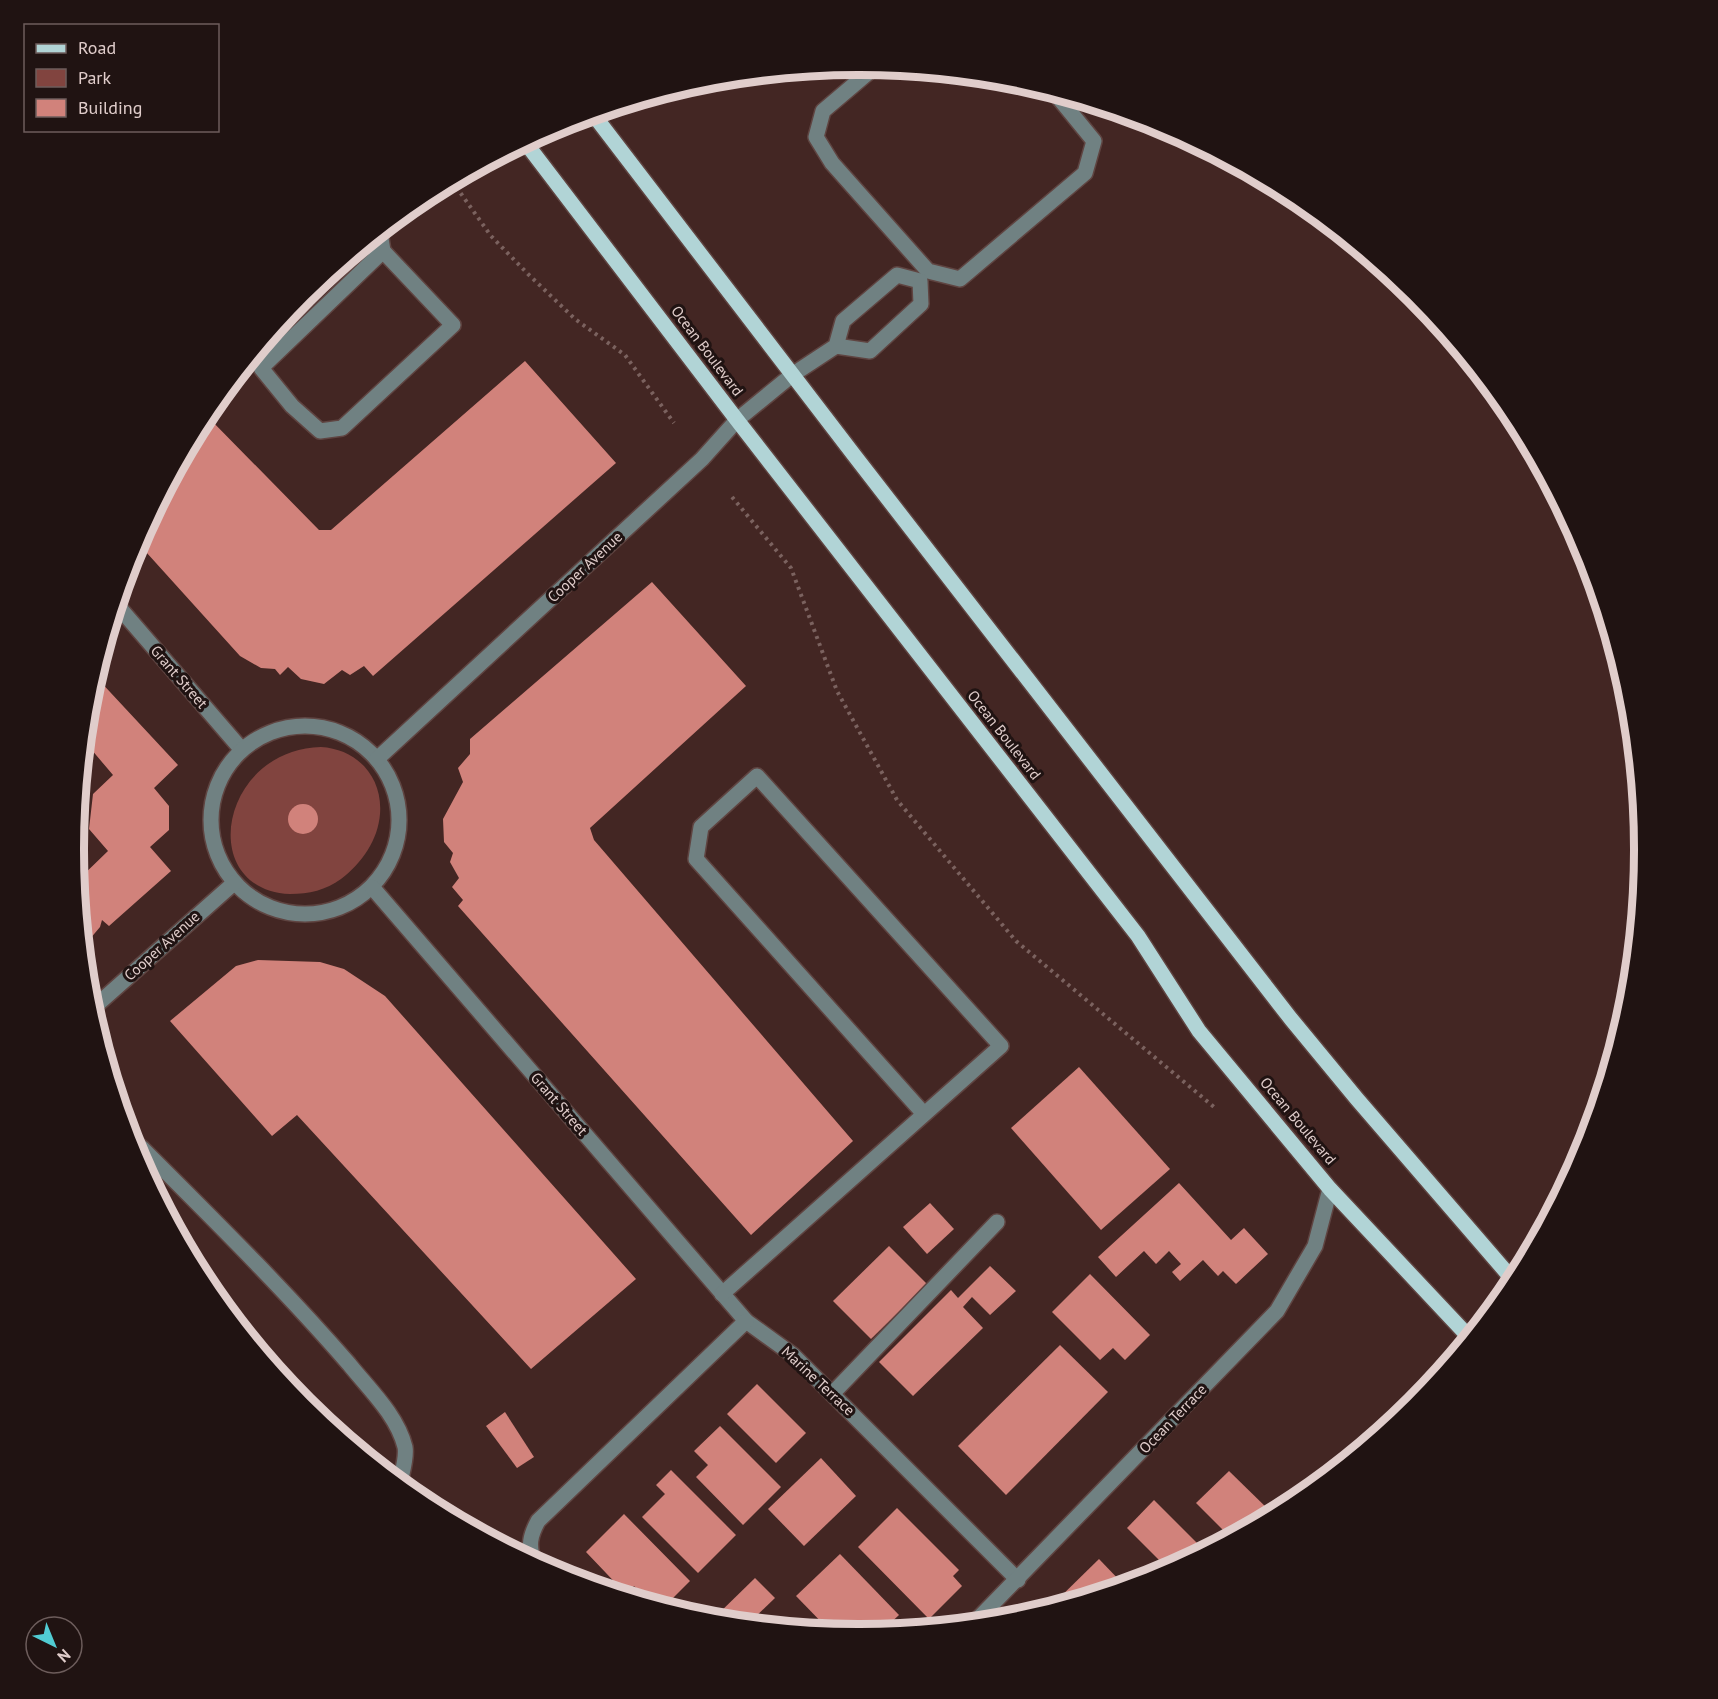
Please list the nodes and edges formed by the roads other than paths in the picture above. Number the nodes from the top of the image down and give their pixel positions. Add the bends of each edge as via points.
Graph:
1 (865, 75) edge
2 (1062, 102) edge
3 (598, 121) edge
4 (530, 149) edge
5 (382, 240) edge
6 (372, 248) edge
7 (384, 251) junction
8 (924, 276) junction
9 (836, 346) junction
10 (792, 375) junction
11 (737, 420) junction
12 (123, 612) edge
13 (242, 750) junction
14 (377, 759) junction
15 (234, 883) junction
16 (372, 887) junction
17 (99, 1003) edge
18 (924, 1114) junction
19 (146, 1152) edge
20 (1330, 1189) junction
21 (998, 1222) dead end
22 (1507, 1273) edge
23 (722, 1294) junction
24 (746, 1322) junction
25 (1465, 1331) edge
26 (833, 1393) junction
27 (401, 1473) edge
28 (531, 1551) edge
29 (1018, 1580) junction
30 (984, 1613) edge

1 - 8 street via 823,111 816,137 832,164
2 - 8 street via 1094,141 1085,173 960,279
3 - 10 main road
4 - 11 main road, Ocean Boulevard
5 - 7 street
6 - 7 street
7 - 7 street via 453,325 342,428 320,431 292,406 261,368
8 - 9 street via 897,275 843,321
8 - 9 street via 921,304 870,351
9 - 10 street, Cooper Avenue
10 - 11 street, Cooper Avenue
10 - 22 main road via 1291,1019
11 - 14 street, Cooper Avenue via 702,459
11 - 20 main road, Ocean Boulevard via 1138,936 1199,1031
12 - 13 street, Grant Street
13 - 14 street via 267,734 296,726 326,728 354,740
13 - 15 street via 215,790 210,815 212,840 220,863
14 - 16 street via 392,783 399,810 398,838 388,864
15 - 16 street via 257,903 286,913 307,914 347,905
15 - 17 street, Cooper Avenue
16 - 23 street, Grant Street
18 - 18 street via 1001,1046 757,776 701,827 696,859
18 - 23 street
19 - 27 street via 326,1337 379,1399 394,1421 405,1450
20 - 25 main road, Ocean Boulevard
20 - 29 street, Ocean Terrace via 1315,1246 1277,1311
21 - 26 street
23 - 24 street, Grant Street
24 - 26 street, Marine Terrace via 793,1354
24 - 28 street via 538,1521 531,1535
26 - 29 street, Marine Terrace
29 - 30 street, Ocean Terrace

